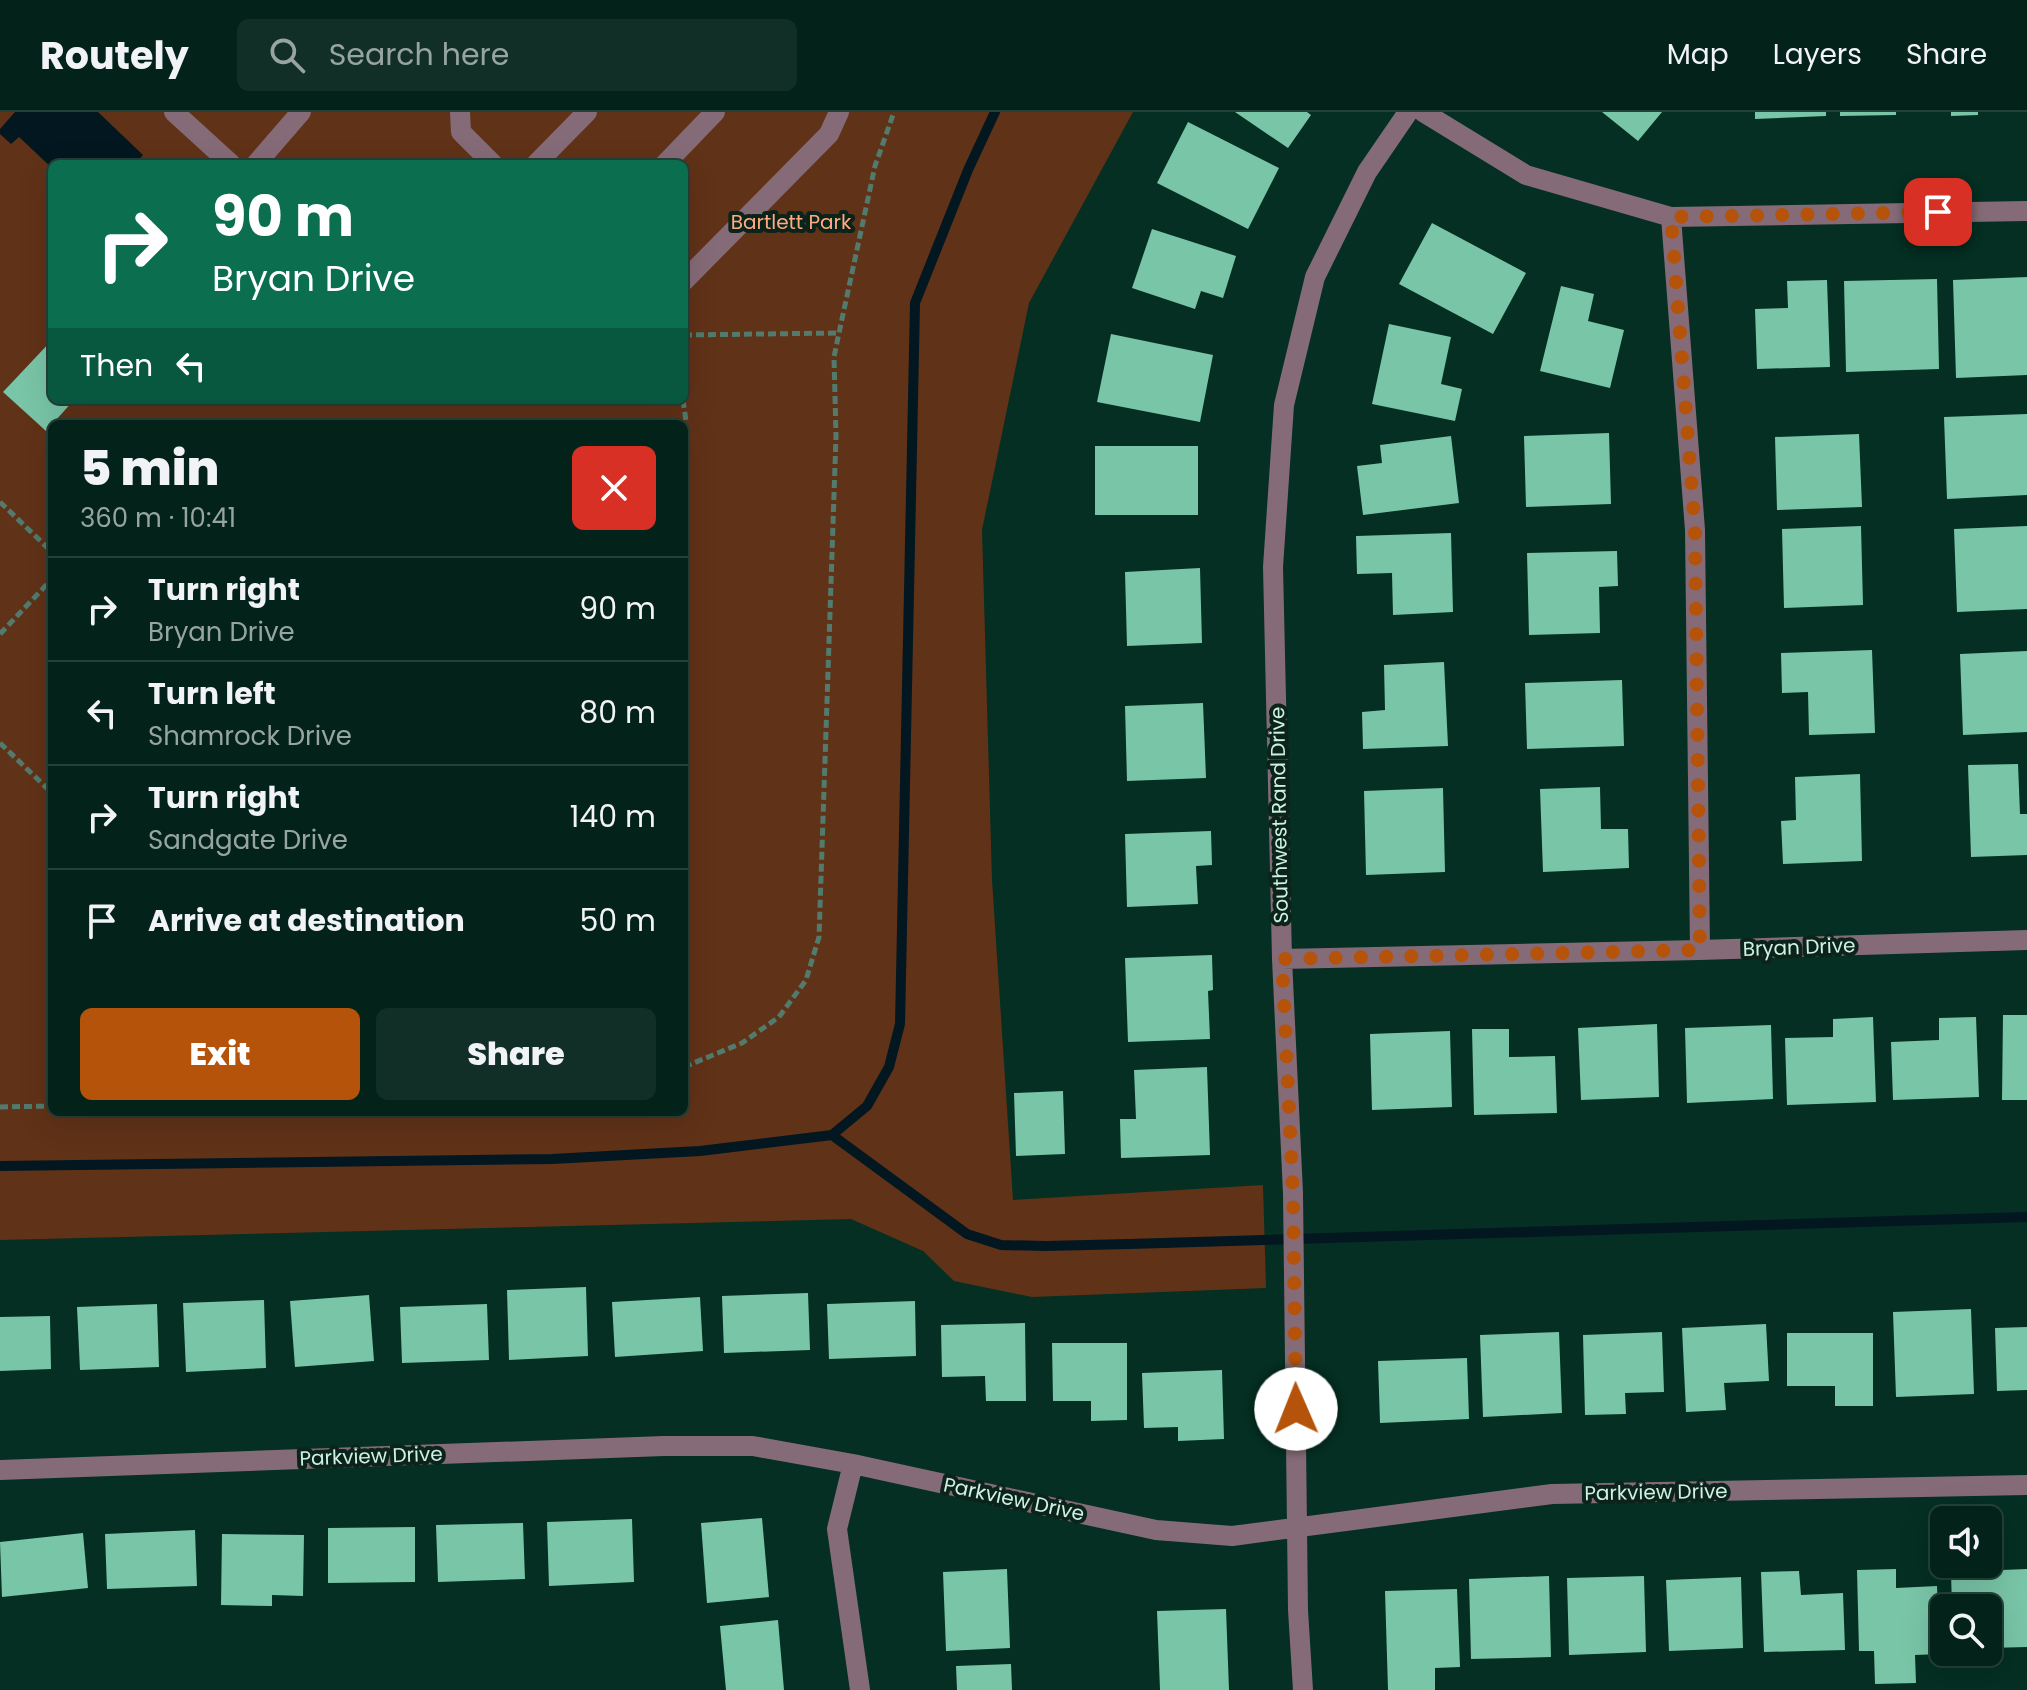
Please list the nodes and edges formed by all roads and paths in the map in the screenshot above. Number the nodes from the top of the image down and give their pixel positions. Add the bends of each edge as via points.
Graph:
1 (174, 112) edge
2 (301, 112) edge
3 (460, 112) edge
4 (587, 112) edge
5 (715, 112) edge
6 (839, 112) edge
7 (894, 112) edge
8 (1408, 112) edge
9 (1423, 112) edge
10 (227, 160) edge
11 (259, 160) edge
12 (489, 160) edge
13 (540, 160) edge
14 (669, 160) edge
15 (2027, 211) edge
16 (1671, 217) junction
17 (688, 277) edge
18 (839, 333) junction
19 (688, 335) edge
20 (0, 502) edge
21 (48, 548) edge
22 (48, 583) edge
23 (0, 634) edge
24 (0, 743) edge
25 (48, 789) edge
26 (2027, 940) edge
27 (1700, 950) junction
28 (1282, 959) junction
29 (688, 1065) edge
30 (48, 1106) edge
31 (0, 1107) edge
32 (853, 1464) junction
33 (0, 1470) edge
34 (2027, 1485) edge
35 (1298, 1527) junction
36 (860, 1690) edge
37 (1303, 1690) edge

1 - 10 street
2 - 11 street
3 - 12 street via 461,132
4 - 13 street
5 - 14 street
6 - 17 street via 829,134
7 - 18 path via 875,166
8 - 28 street, Southwest Rand Drive via 1367,172 1315,277 1284,405 1273,567
9 - 16 street via 1526,175
15 - 16 street
16 - 27 street via 1695,530
18 - 19 path
18 - 29 path via 834,357 819,937 806,980 779,1017 742,1043
20 - 21 path
22 - 23 path
24 - 25 path
26 - 27 street, Bryan Drive
27 - 28 street, Bryan Drive
28 - 35 street, Southwest Rand Drive via 1293,1193
30 - 31 path
32 - 33 street, Parkview Drive via 753,1446 664,1446
32 - 35 street, Parkview Drive via 1156,1530 1232,1536
32 - 36 street via 837,1529
34 - 35 street, Parkview Drive via 1552,1494
35 - 37 street, Southwest Rand Drive

